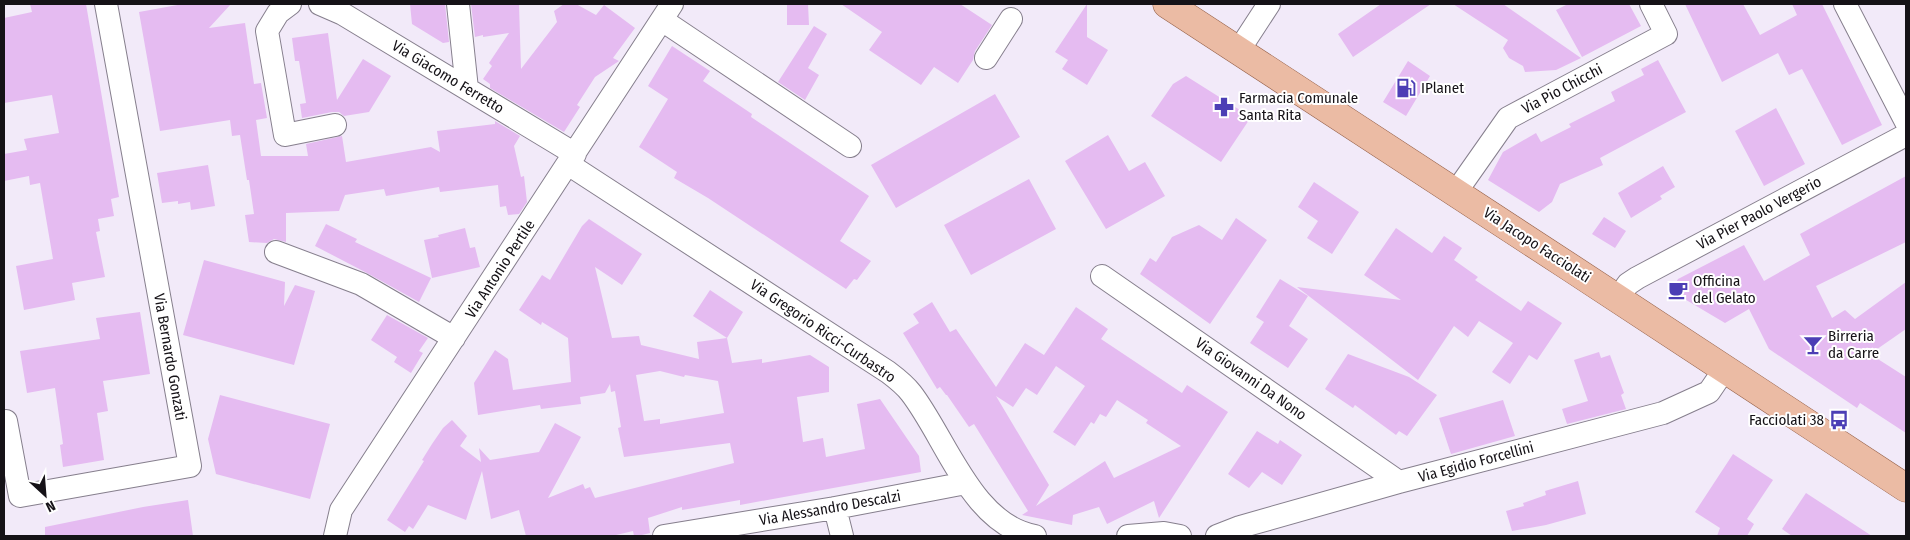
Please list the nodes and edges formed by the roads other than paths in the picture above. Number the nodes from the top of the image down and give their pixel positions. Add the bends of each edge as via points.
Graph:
1 (106, 4) edge
2 (290, 4) edge
3 (320, 4) edge
4 (458, 4) edge
5 (1167, 4) edge
6 (1269, 4) edge
7 (1651, 4) edge
8 (1845, 4) edge
9 (667, 12) edge
10 (1011, 19) dead end
11 (1239, 50) junction
12 (986, 58) dead end
13 (467, 89) junction
14 (1906, 122) edge
15 (335, 125) dead end
16 (1906, 135) edge
17 (850, 146) dead end
18 (572, 159) junction
19 (1456, 192) junction
20 (276, 252) dead end
21 (1102, 276) dead end
22 (1618, 298) junction
23 (454, 338) junction
24 (1724, 370) junction
25 (6, 421) dead end
26 (1399, 482) junction
27 (966, 483) junction
28 (1906, 488) edge
29 (835, 508) junction
30 (335, 536) edge
31 (670, 536) edge
32 (842, 536) edge
33 (1036, 536) edge
34 (1128, 536) edge
35 (1180, 536) edge
36 (1217, 536) edge

1 - 25 street, Via Bernardo Gonzati via 190,466 20,496
2 - 15 street via 278,13 267,31 285,136
3 - 13 street, Via Giacomo Ferretto via 343,14
4 - 13 street
5 - 11 main road, Via Jacopo Facciolati
6 - 11 street
7 - 19 street, Via Pio Chicchi via 1666,34 1508,118
8 - 14 street
9 - 17 street
9 - 18 street, Via Antonio Pertile
10 - 12 street
11 - 19 main road, Via Jacopo Facciolati
13 - 18 street, Via Giacomo Ferretto
16 - 22 street, Via Pier Paolo Vergerio via 1637,278
18 - 23 street, Via Antonio Pertile
18 - 27 street, Via Gregorio Ricci-Curbastro via 888,372 910,392
19 - 22 main road, Via Jacopo Facciolati
20 - 23 street via 361,284
21 - 26 street, Via Giovanni Da Nono
22 - 24 main road, Via Jacopo Facciolati
23 - 30 street, Via Antonio Pertile via 341,510
24 - 26 street, Via Egidio Forcellini via 1709,392 1664,413
24 - 28 main road, Via Jacopo Facciolati
26 - 36 street, Via Egidio Forcellini
27 - 29 street, Via Alessandro Descalzi
27 - 33 street, Via Gregorio Ricci-Curbastro via 993,515
29 - 31 street, Via Alessandro Descalzi
29 - 32 street
34 - 35 street via 1164,533

